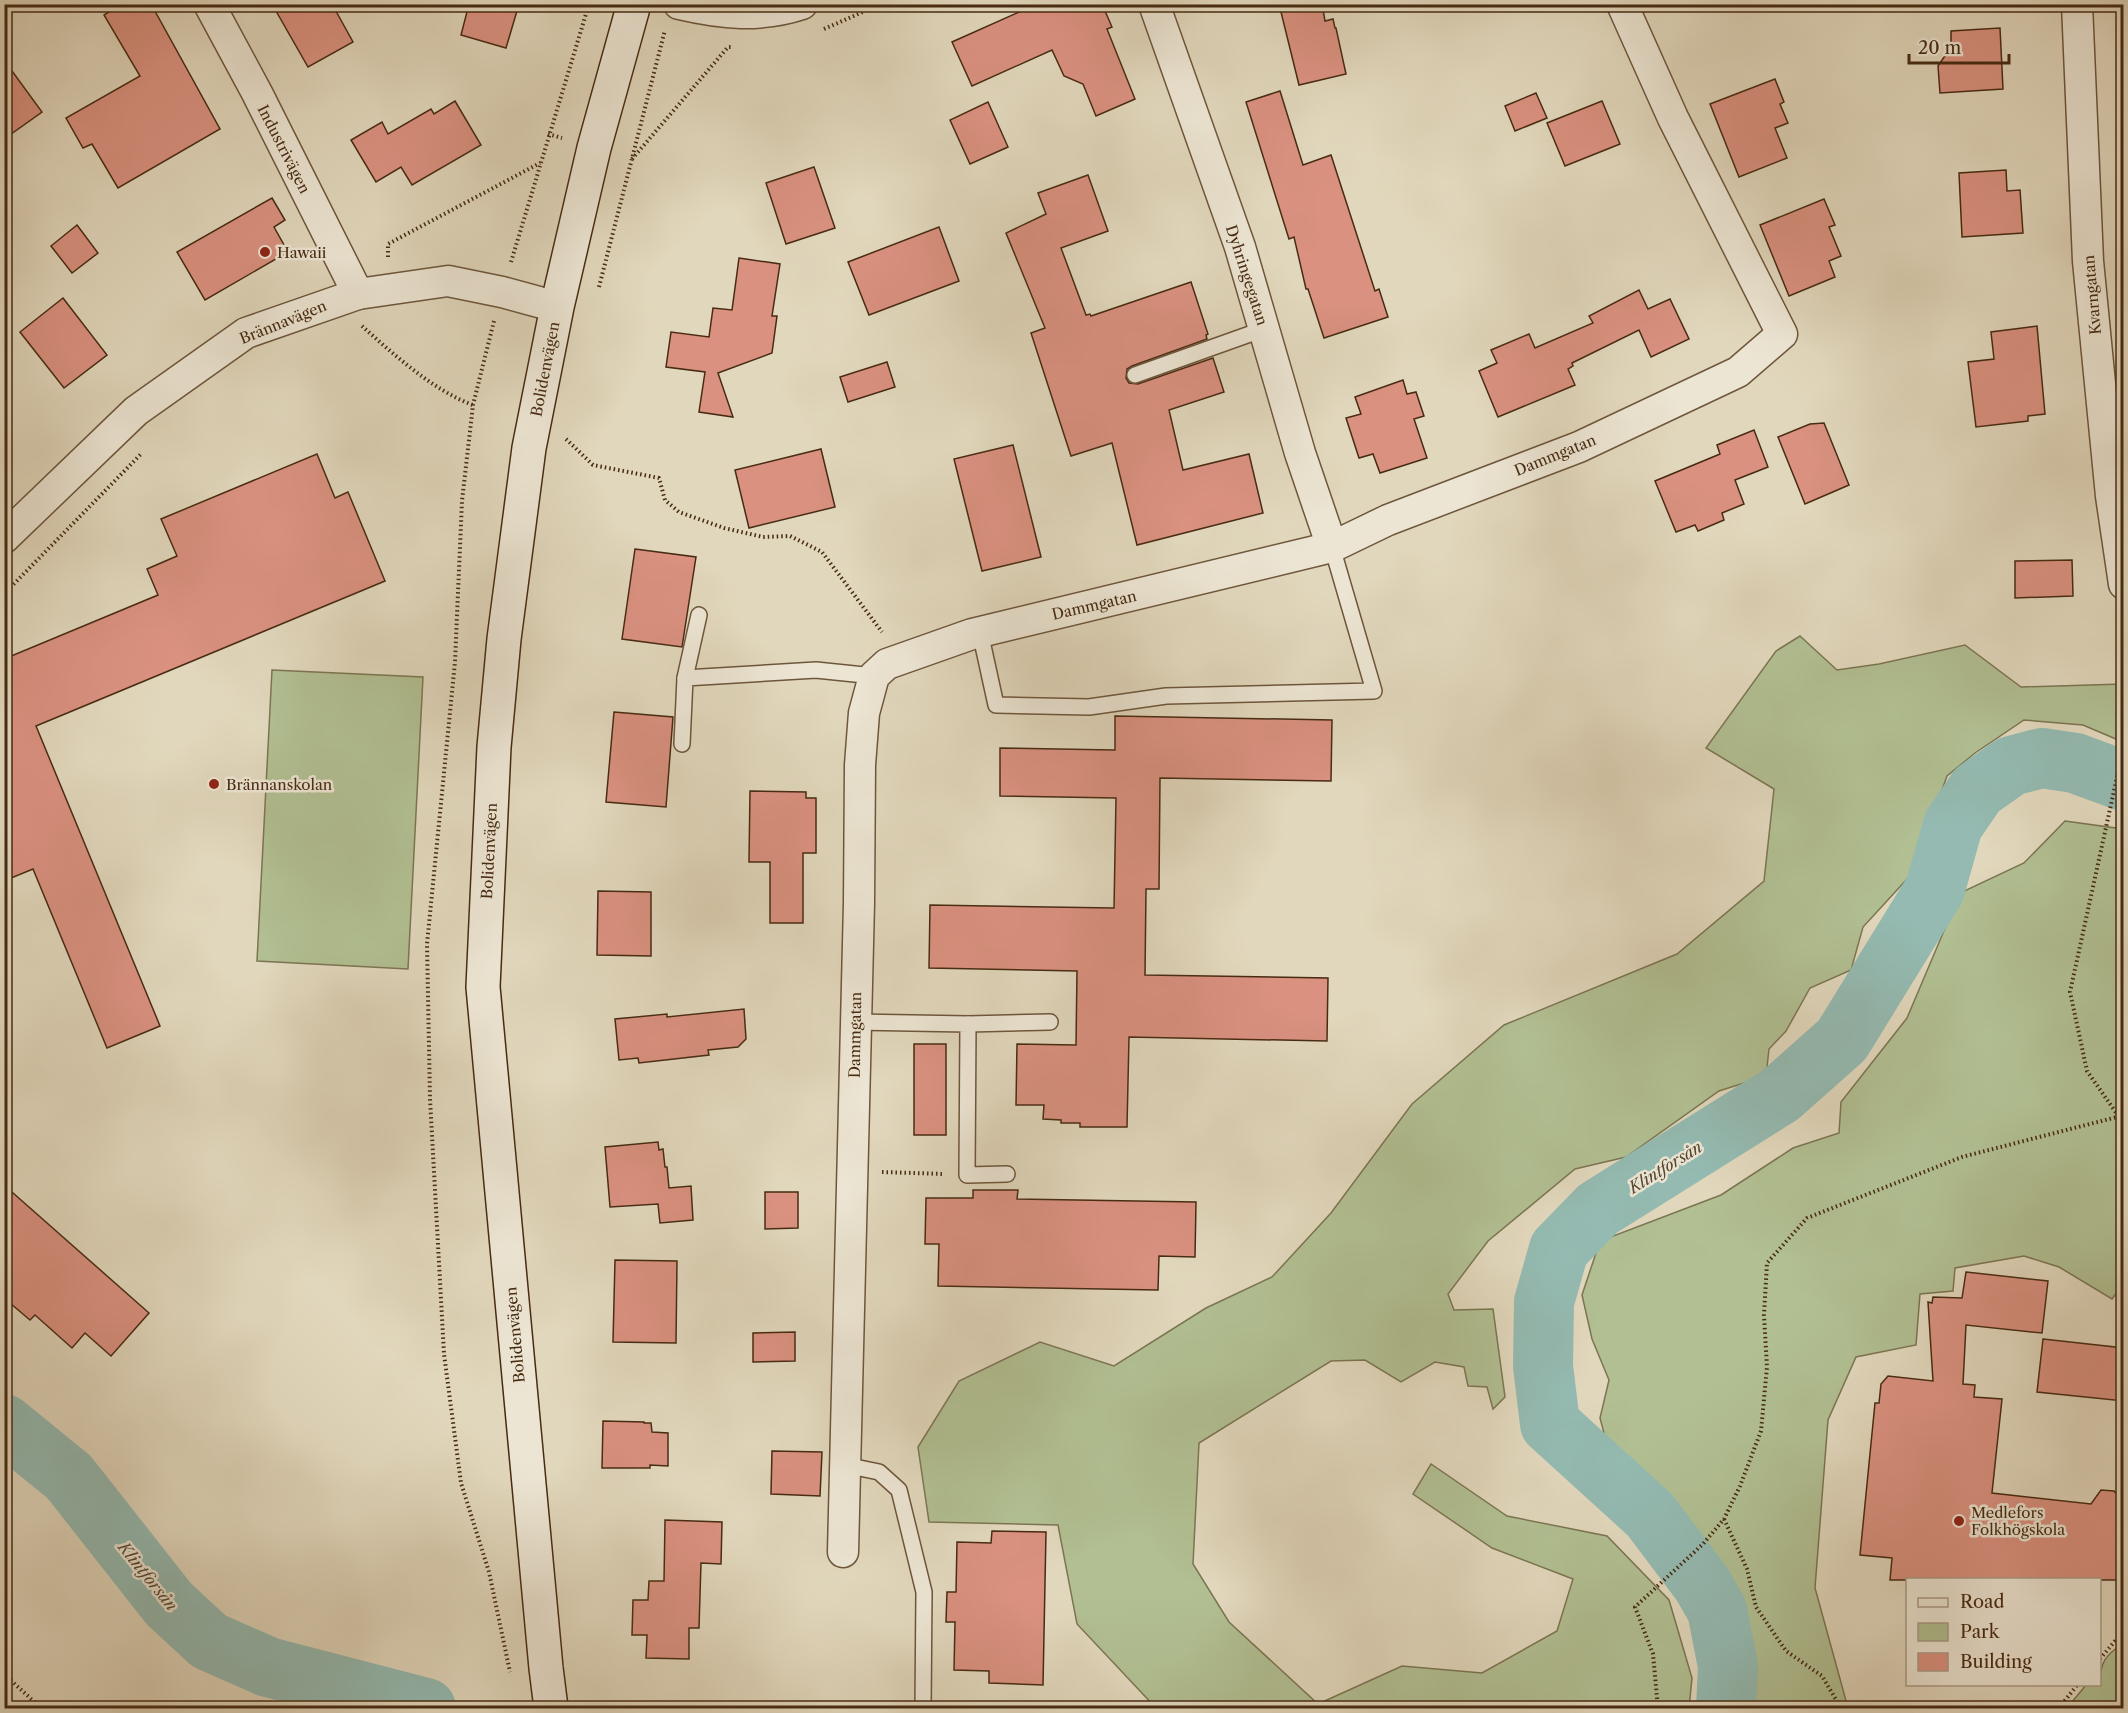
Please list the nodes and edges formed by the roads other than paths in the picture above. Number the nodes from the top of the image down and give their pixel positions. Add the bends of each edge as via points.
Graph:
1 (209, 4) edge
2 (634, 4) edge
3 (679, 4) edge
4 (802, 4) edge
5 (1154, 4) edge
6 (1622, 4) edge
7 (2077, 4) edge
8 (356, 307) junction
9 (557, 307) junction
10 (1264, 329) junction
11 (1135, 375) dead end
12 (4, 538) edge
13 (1332, 548) junction
14 (2124, 584) edge
15 (699, 615) dead end
16 (980, 632) junction
17 (874, 676) junction
18 (685, 678) junction
19 (682, 744) dead end
20 (855, 1022) junction
21 (1050, 1022) dead end
22 (968, 1024) junction
23 (1007, 1174) dead end
24 (845, 1464) junction
25 (843, 1552) dead end
26 (551, 1708) edge
27 (923, 1708) edge

1 - 8 street, Industrivägen via 257,93
2 - 9 main road, Bolidenvägen via 594,148
3 - 4 street via 734,14 778,12
5 - 10 street, Dyhringegatan via 1240,247
6 - 13 street, Dammgatan via 1673,118 1782,334 1738,372 1579,447 1388,520
7 - 14 street, Kvarngatan via 2088,261 2111,496
8 - 9 street, Brännavägen via 448,281
8 - 12 street, Brännavägen via 246,333 136,411
9 - 26 main road, Bolidenvägen via 529,448 504,639 494,747 483,987
10 - 11 lane
10 - 13 street, Dyhringegatan
13 - 16 street, Dammgatan
13 - 16 lane via 1374,691 1166,696 1089,707 996,705
15 - 18 lane
16 - 17 street, Dammgatan via 911,654 887,664
17 - 18 lane via 816,670
17 - 20 street, Dammgatan via 864,713 860,765
18 - 19 lane
20 - 22 lane
20 - 24 street, Dammgatan
21 - 22 lane
22 - 23 lane via 967,1175
24 - 25 street, Dammgatan
24 - 27 lane via 879,1472 898,1490 924,1592

